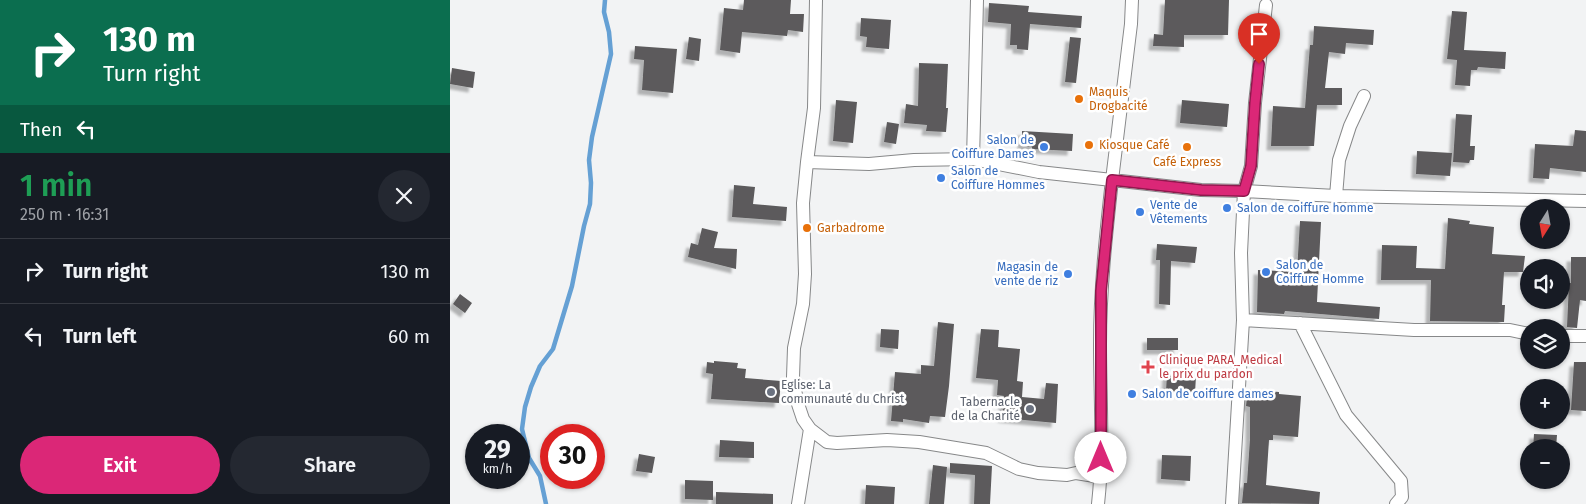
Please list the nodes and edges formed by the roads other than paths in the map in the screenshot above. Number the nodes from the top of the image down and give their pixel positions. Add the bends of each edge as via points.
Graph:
1 (816, 0) edge
2 (976, 0) edge
3 (1132, 0) edge
4 (1266, 5) dead end
5 (1364, 96) dead end
6 (973, 159) junction
7 (807, 162) junction
8 (1112, 180) junction
9 (1244, 191) junction
10 (1336, 196) junction
11 (1586, 201) edge
12 (1242, 320) junction
13 (1300, 323) junction
14 (1520, 332) edge
15 (1570, 336) edge
16 (1586, 336) edge
17 (810, 429) junction
18 (1101, 477) junction
19 (798, 504) edge
20 (1098, 504) edge
21 (1232, 504) edge
22 (1396, 504) edge

1 - 7 street via 814,108
2 - 6 street
3 - 8 street
4 - 9 street via 1251,166
5 - 10 street via 1339,160
6 - 7 street via 870,164
6 - 8 street via 1039,172
7 - 17 street via 803,203 805,274 793,377 797,401
8 - 9 street via 1201,190
8 - 18 street via 1101,291
9 - 10 street
9 - 12 street
10 - 11 street
12 - 13 street
12 - 21 street
13 - 14 street
13 - 22 street via 1346,415 1401,481 1402,497
15 - 16 street
17 - 18 street via 827,442 837,444 886,440 919,442 986,453 1019,469 1038,473
17 - 19 street
18 - 20 street

